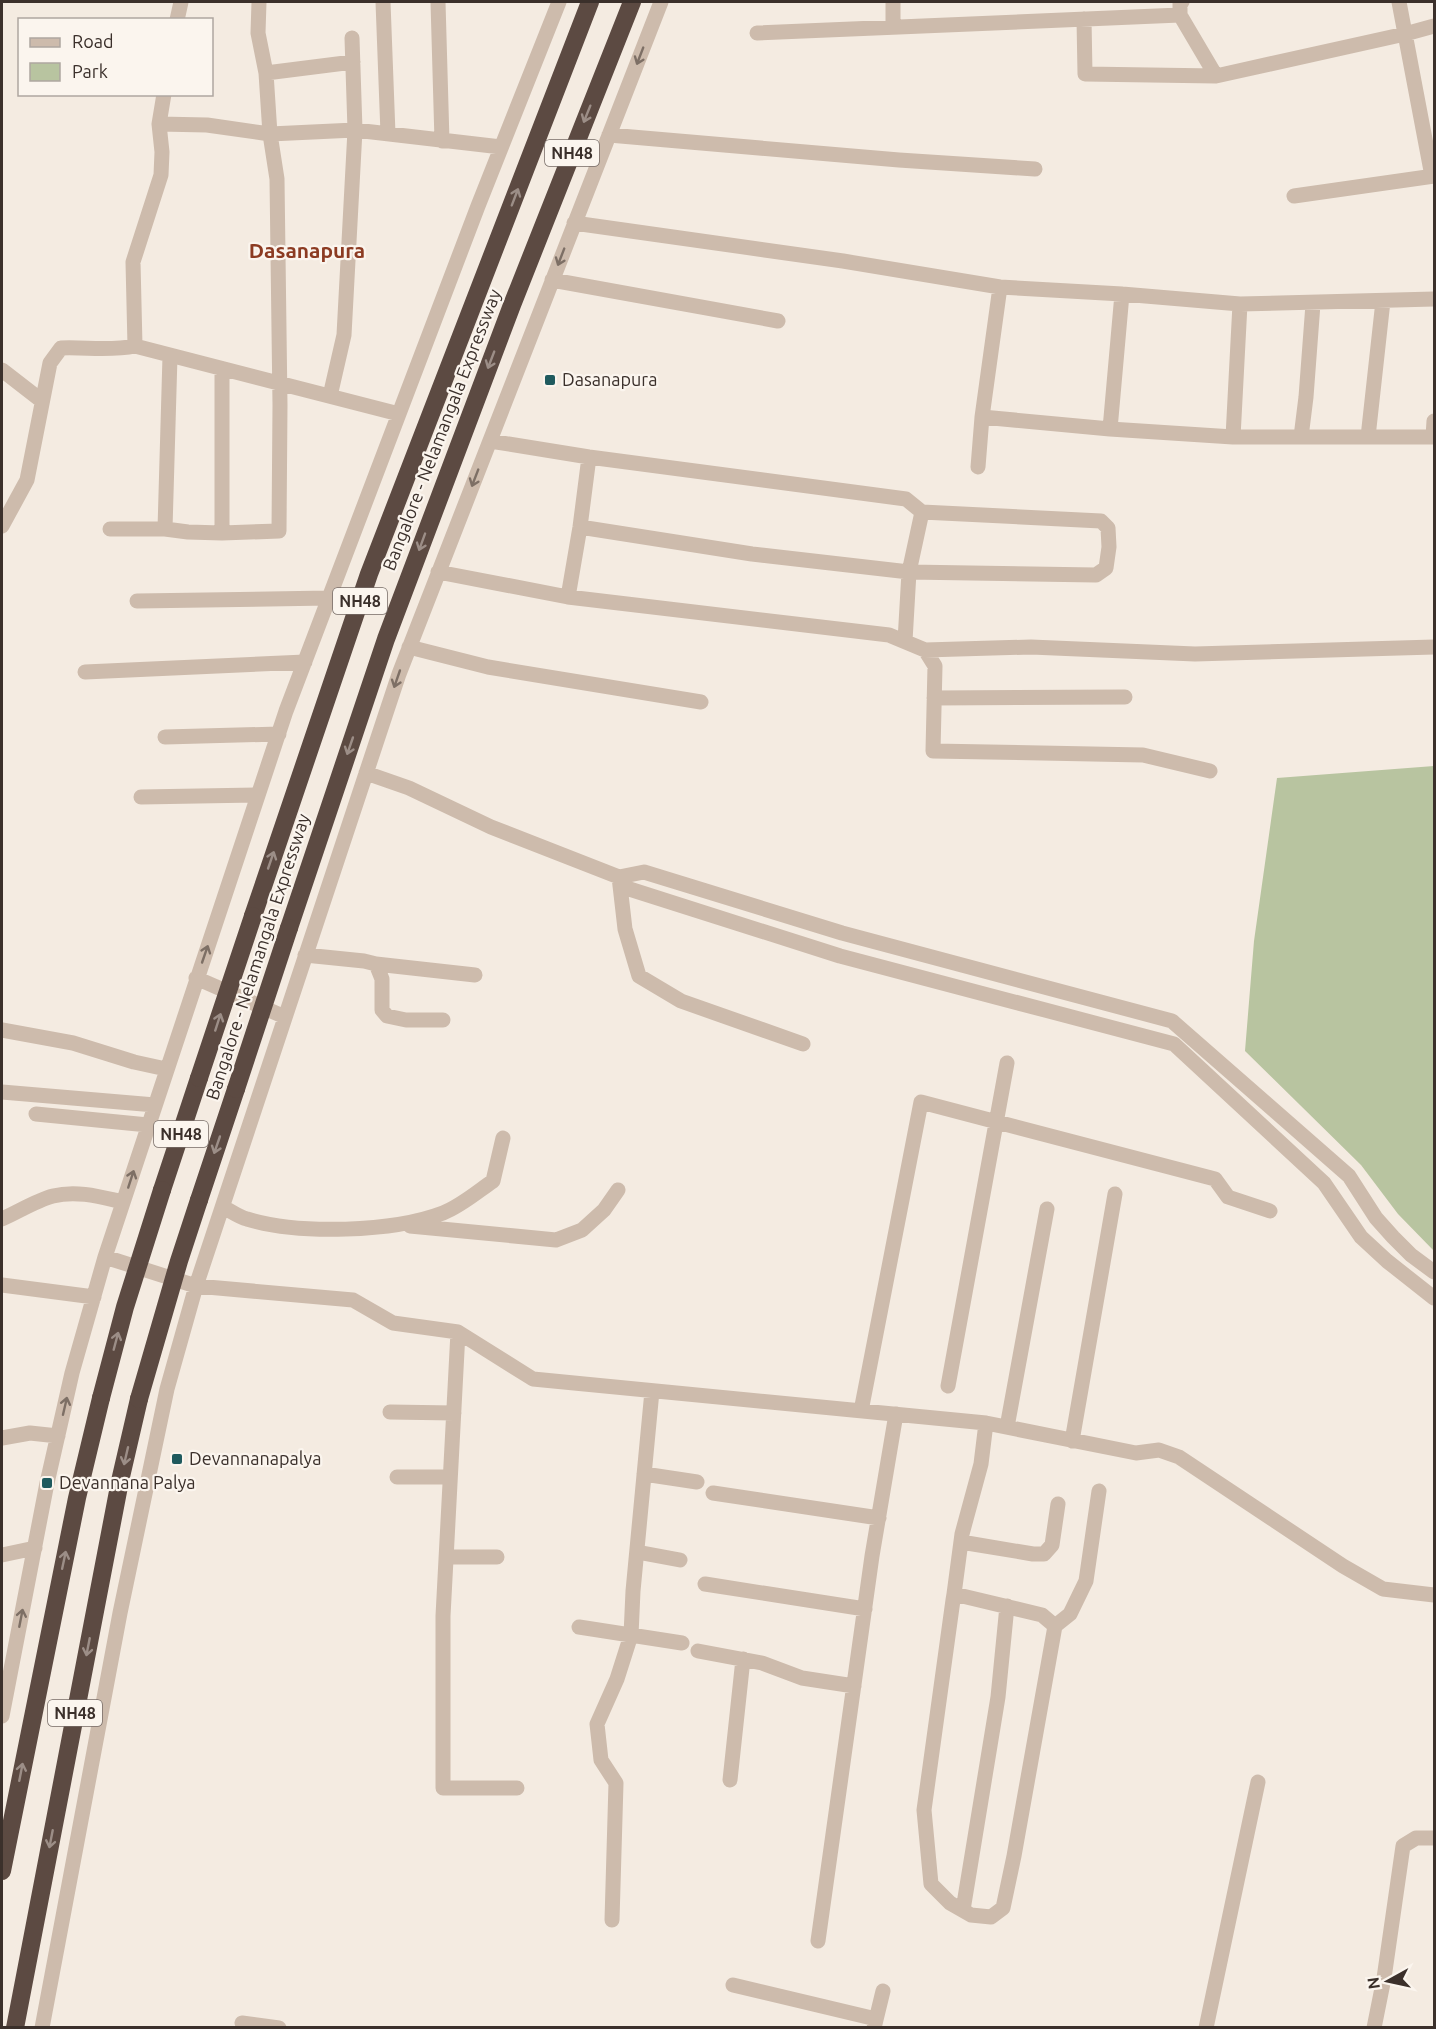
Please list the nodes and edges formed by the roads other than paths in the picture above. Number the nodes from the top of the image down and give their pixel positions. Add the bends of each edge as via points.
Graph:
1 (181, 2) edge
2 (259, 2) edge
3 (383, 2) edge
4 (438, 2) edge
5 (559, 2) edge
6 (591, 2) edge
7 (632, 2) edge
8 (661, 2) edge
9 (893, 2) edge
10 (1400, 2) edge
11 (1181, 8) edge
12 (177, 18) edge
13 (1084, 19) junction
14 (1434, 26) edge
15 (894, 27) junction
16 (758, 33) dead end
17 (1405, 34) junction
18 (352, 38) dead end
19 (353, 62) junction
20 (266, 73) junction
21 (1216, 76) junction
22 (164, 96) edge
23 (159, 124) junction
24 (355, 130) junction
25 (270, 134) junction
26 (388, 134) junction
27 (609, 135) junction
28 (442, 141) junction
29 (501, 147) junction
30 (1035, 169) dead end
31 (1433, 176) edge
32 (1294, 196) dead end
33 (574, 223) junction
34 (552, 280) junction
35 (1000, 287) junction
36 (1122, 294) junction
37 (1434, 299) edge
38 (1383, 301) junction
39 (1240, 304) junction
40 (1313, 304) junction
41 (778, 321) dead end
42 (135, 346) junction
43 (170, 356) junction
44 (2, 370) edge
45 (222, 370) junction
46 (279, 384) junction
47 (330, 396) junction
48 (42, 400) junction
49 (399, 414) junction
50 (982, 417) junction
51 (1434, 421) edge
52 (1110, 429) junction
53 (1233, 437) junction
54 (1301, 437) junction
55 (1368, 437) junction
56 (1434, 437) edge
57 (490, 441) junction
58 (589, 457) junction
59 (978, 467) dead end
60 (922, 512) junction
61 (2, 526) edge
62 (580, 526) junction
63 (110, 529) dead end
64 (165, 529) junction
65 (222, 533) junction
66 (438, 572) junction
67 (909, 572) junction
68 (568, 597) junction
69 (328, 598) junction
70 (137, 602) dead end
71 (905, 641) junction
72 (409, 647) junction
73 (1434, 647) edge
74 (925, 650) junction
75 (304, 662) junction
76 (85, 672) dead end
77 (1125, 697) dead end
78 (934, 698) junction
79 (701, 702) dead end
80 (279, 734) junction
81 (165, 737) dead end
82 (1210, 771) dead end
83 (366, 773) junction
84 (258, 795) junction
85 (141, 797) dead end
86 (620, 882) junction
87 (305, 955) junction
88 (376, 964) junction
89 (475, 975) dead end
90 (196, 978) junction
91 (285, 1017) junction
92 (443, 1020) dead end
93 (2, 1030) edge
94 (803, 1044) dead end
95 (1007, 1063) dead end
96 (166, 1069) junction
97 (2, 1092) edge
98 (155, 1105) junction
99 (36, 1114) dead end
100 (995, 1122) junction
101 (148, 1125) junction
102 (503, 1138) dead end
103 (618, 1190) dead end
104 (1115, 1194) dead end
105 (123, 1202) junction
106 (223, 1207) junction
107 (1047, 1209) dead end
108 (1270, 1211) dead end
109 (2, 1219) edge
110 (401, 1225) junction
111 (105, 1257) junction
112 (1434, 1272) edge
113 (2, 1285) edge
114 (196, 1286) junction
115 (94, 1298) junction
116 (1434, 1298) edge
117 (458, 1332) junction
118 (948, 1386) dead end
119 (652, 1391) junction
120 (861, 1411) junction
121 (390, 1412) dead end
122 (454, 1413) junction
123 (896, 1414) junction
124 (986, 1423) junction
125 (1007, 1427) junction
126 (58, 1436) junction
127 (2, 1438) edge
128 (1072, 1441) junction
129 (644, 1474) junction
130 (397, 1477) dead end
131 (450, 1477) junction
132 (697, 1482) dead end
133 (1099, 1491) dead end
134 (713, 1493) dead end
135 (1058, 1504) dead end
136 (879, 1518) junction
137 (961, 1542) junction
138 (34, 1548) junction
139 (637, 1552) junction
140 (2, 1555) edge
141 (446, 1557) junction
142 (496, 1557) dead end
143 (680, 1560) dead end
144 (705, 1584) dead end
145 (954, 1594) junction
146 (1434, 1595) edge
147 (1007, 1606) junction
148 (865, 1609) junction
149 (1055, 1626) junction
150 (579, 1627) dead end
151 (631, 1635) junction
152 (682, 1643) dead end
153 (8, 1648) edge
154 (698, 1651) dead end
155 (743, 1659) junction
156 (854, 1686) junction
157 (2, 1716) edge
158 (730, 1780) dead end
159 (1258, 1782) dead end
160 (517, 1788) dead end
161 (1434, 1838) edge
162 (2, 1871) edge
163 (963, 1910) junction
164 (612, 1920) dead end
165 (818, 1941) dead end
166 (733, 1985) dead end
167 (883, 1991) dead end
168 (242, 2023) dead end
169 (875, 2023) edge
170 (15, 2028) edge
171 (42, 2028) edge
172 (279, 2028) edge
173 (1206, 2028) edge
174 (1374, 2028) edge

1 - 12 street
2 - 20 street via 258,33
3 - 26 street
4 - 28 street
5 - 29 street
162 -> 6 highway, Bangalore - Nelamangala Expressway / NH48, bridge via 77,1498 148,1232 343,647
7 -> 170 highway, Bangalore - Nelamangala Expressway / NH48, bridge via 386,639 178,1261 120,1481
8 -> 27 street
9 - 15 street
10 - 17 street
11 - 13 street
11 - 21 street
13 - 15 street
13 - 21 street via 1085,74
14 - 17 street
15 - 16 street
17 - 21 street
17 - 31 street
18 - 19 street
19 - 20 street
19 - 24 street
20 - 25 street
22 - 23 street
23 - 25 street via 207,125
23 - 42 street via 161,175 133,262
24 - 25 street
24 - 26 street
24 - 47 street via 344,335
25 - 46 street via 277,179
26 - 28 street
27 - 30 street
27 - 33 street
28 - 29 street
29 - 49 street
31 - 32 street
33 -> 34 street
33 - 35 street
34 - 41 street
34 - 57 street
35 - 36 street
35 - 50 street
36 - 39 street
36 - 52 street
37 - 38 street
38 - 40 street
38 - 55 street
39 - 40 street
39 - 53 street
40 - 54 street
42 - 43 street
42 - 48 street via 118,350 61,348 50,363
43 - 45 street
43 - 64 street
44 - 48 street
45 - 46 street
45 - 65 street
46 - 47 street
46 - 65 street via 279,531
47 - 49 street
48 - 61 street via 27,480
49 - 69 street
50 - 52 street
50 - 59 street
51 - 56 street
52 - 53 street
53 - 54 street
54 - 55 street
55 - 56 street
57 - 58 street
57 -> 66 street
58 - 60 street via 906,499
58 - 62 street
60 - 67 street
60 - 67 street via 1101,521 1108,528 1106,568 1096,575
62 - 67 street via 752,554
62 - 68 street
63 - 64 street
64 - 65 street
66 - 68 street
66 - 72 street
67 - 71 street
68 - 71 street via 889,635
69 - 70 street
69 - 75 street
71 - 74 street
72 - 79 street via 488,667
72 -> 83 street
73 - 74 street via 1195,654 1031,647
74 - 78 street via 934,666
75 - 76 street
75 - 80 street
77 - 78 street
78 - 82 street via 933,751 1143,755
80 - 81 street
80 - 84 street
83 - 86 street via 409,788
83 - 87 street
84 - 85 street
90 -> 84 street
86 - 94 street via 625,929 639,976 681,1001
86 - 112 street via 644,872 842,933 1172,1021 1349,1176 1376,1218 1411,1255
86 - 116 street via 840,956 1174,1044 1324,1183 1361,1237
87 - 88 street
87 - 91 street
88 - 89 street
88 - 92 street via 382,979 382,1010 387,1016
90 - 91 street
90 - 96 street
91 - 106 street
93 - 96 street via 73,1043
95 - 100 street
96 - 98 street
97 - 98 street
98 - 101 street
99 - 101 street
100 - 108 street via 1215,1179 1228,1197
100 - 118 street
100 - 120 street via 921,1102
105 -> 101 street
102 - 110 street via 493,1181 444,1213
103 - 110 street via 582,1230 556,1240
104 - 128 street
105 - 109 street via 96,1195 53,1196
105 - 111 street
106 - 110 street via 246,1219 280,1226 340,1230
106 - 114 street
107 - 125 street
111 - 114 street
111 - 115 street
113 - 115 street
114 - 117 street via 353,1300 393,1323
114 - 171 street via 167,1389 120,1613
126 -> 115 street
117 - 119 street via 532,1379
117 - 122 street
119 - 120 street
119 - 129 street
120 - 123 street
121 - 122 street
122 - 131 street
123 - 124 street
123 - 136 street
124 - 125 street
124 - 137 street via 981,1464
125 - 128 street
126 - 127 street via 30,1433
126 - 138 street
128 - 146 street via 1136,1453 1159,1450 1179,1457 1343,1566 1383,1588
129 - 132 street
129 - 139 street
130 - 131 street
131 - 141 street
133 - 149 street via 1086,1581 1070,1614
134 - 136 street
135 - 137 street via 1052,1545 1044,1554
136 - 148 street
137 - 145 street
138 - 140 street
153 -> 138 street
139 - 143 street
139 - 151 street
141 - 142 street
141 - 160 street via 443,1788
144 - 148 street
145 - 147 street
145 - 163 street via 924,1810 932,1884
147 - 149 street via 1042,1615
147 - 163 street via 998,1697
148 - 156 street
149 - 163 street via 1003,1908 991,1917
150 - 151 street
151 - 152 street
151 - 164 street via 597,1724 601,1760 616,1783
153 - 157 street
154 - 155 street
155 - 156 street via 802,1678
155 - 158 street
156 - 165 street
159 - 173 street
161 - 174 street via 1416,1838 1403,1846
166 - 169 street
167 - 169 street
168 - 172 street

